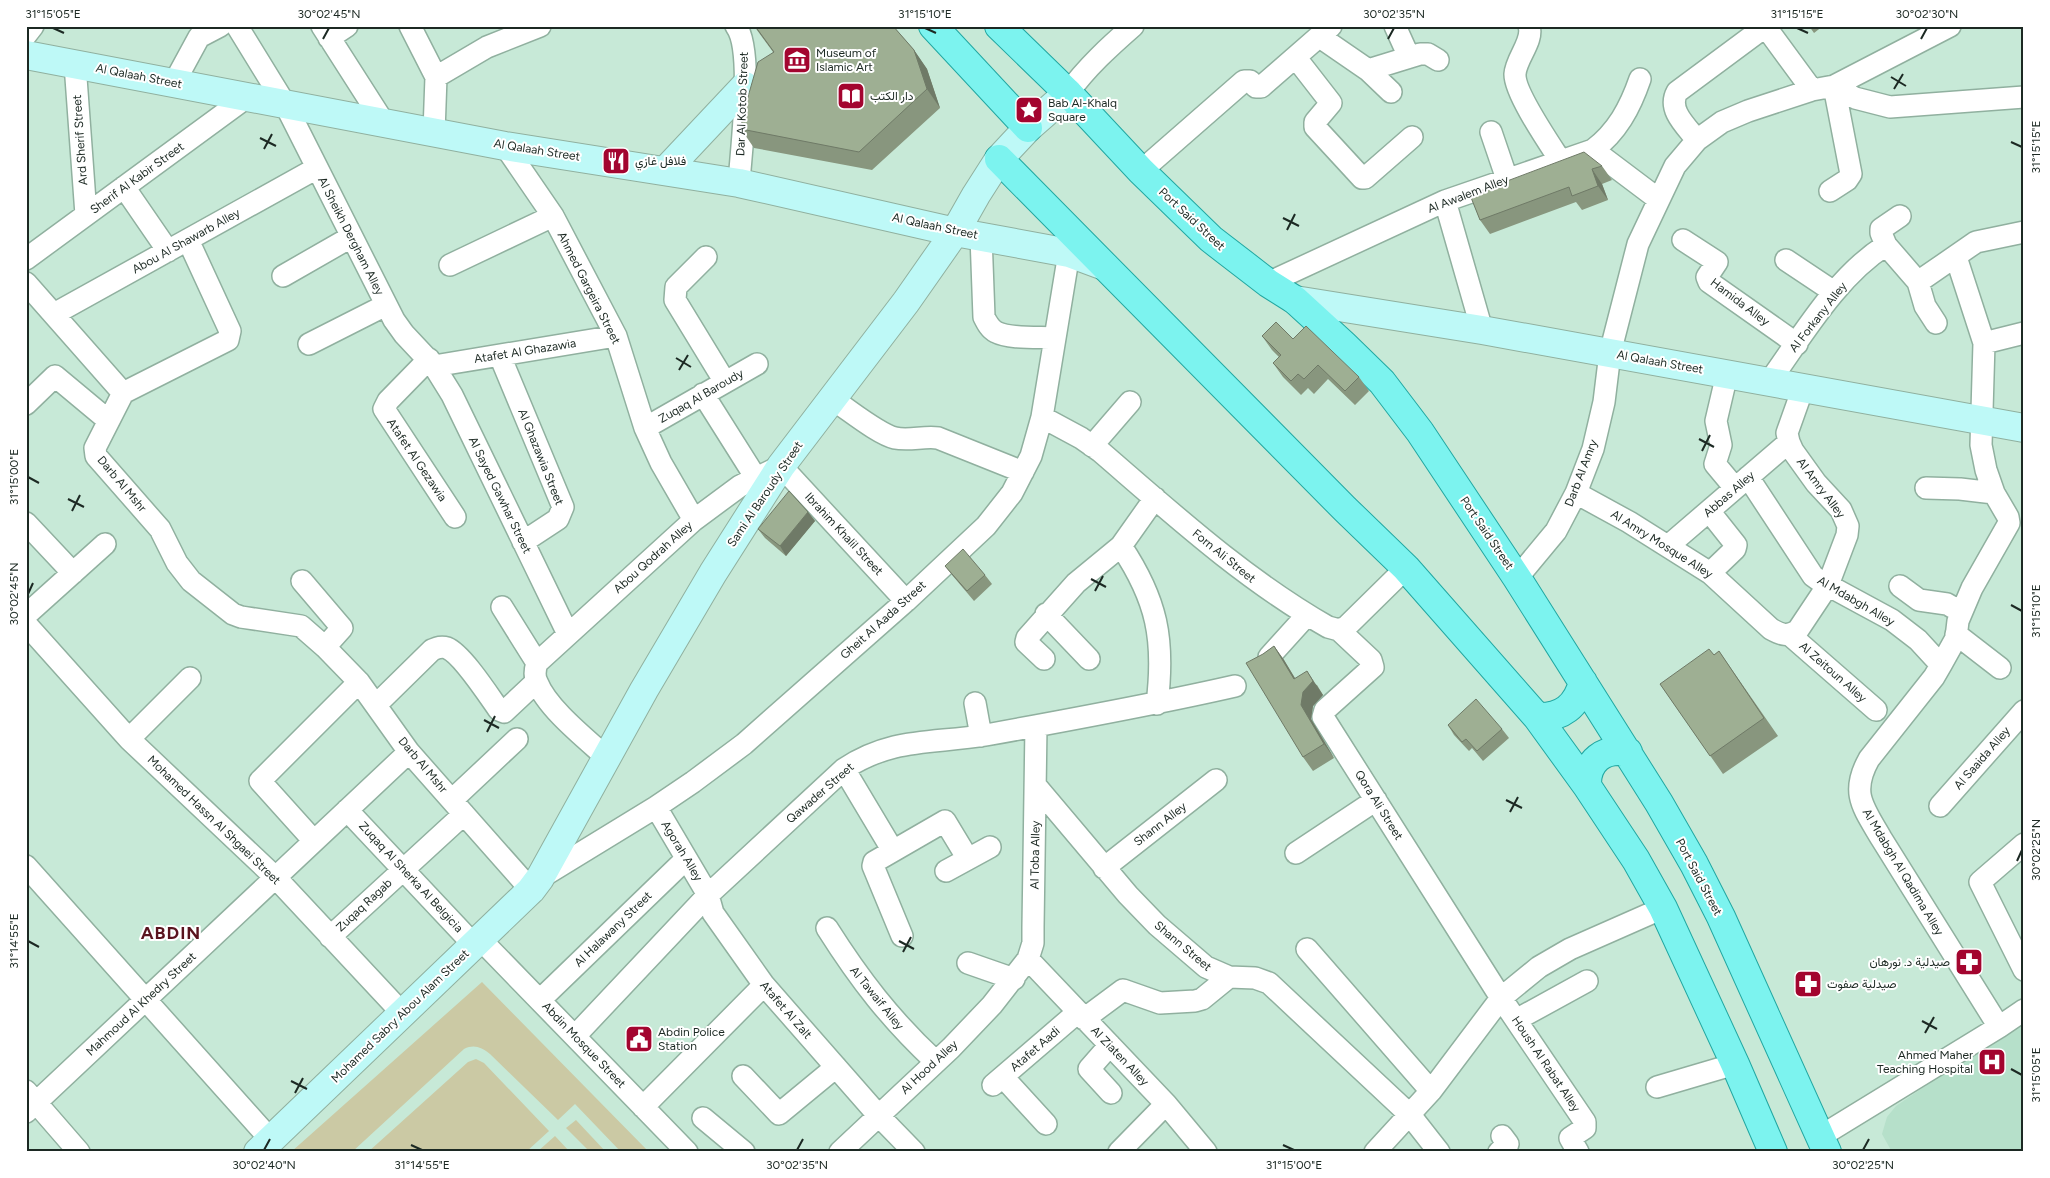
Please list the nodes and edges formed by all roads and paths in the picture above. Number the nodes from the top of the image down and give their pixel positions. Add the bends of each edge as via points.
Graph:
1 (34, 26) edge
2 (220, 26) edge
3 (237, 26) edge
4 (347, 26) edge
5 (410, 26) edge
6 (540, 26) edge
7 (736, 26) edge
8 (933, 26) edge
9 (999, 26) edge
10 (1133, 26) edge
11 (1394, 26) edge
12 (1529, 26) edge
13 (1765, 26) edge
14 (1950, 26) edge
15 (325, 32) edge
16 (1326, 32) edge
17 (1925, 32) edge
18 (26, 35) edge
19 (26, 55) edge
20 (1409, 57) junction
21 (1296, 58) junction
22 (1438, 60) dead end
23 (75, 64) junction
24 (1368, 70) junction
25 (436, 77) junction
26 (1640, 80) dead end
27 (174, 83) junction
28 (744, 86) junction
29 (1834, 86) junction
30 (1812, 90) junction
31 (1391, 92) dead end
32 (1068, 93) junction
33 (247, 97) junction
34 (2024, 97) edge
35 (285, 104) junction
36 (384, 123) junction
37 (1028, 128) junction
38 (434, 132) junction
39 (1491, 132) dead end
40 (1412, 137) dead end
41 (1697, 140) junction
42 (505, 146) junction
43 (1592, 150) junction
44 (1000, 159) junction
45 (1560, 160) junction
46 (317, 168) junction
47 (665, 171) junction
48 (1141, 171) junction
49 (1506, 179) junction
50 (739, 183) junction
51 (124, 187) junction
52 (1830, 190) dead end
53 (1658, 199) junction
54 (1445, 201) junction
55 (86, 215) junction
56 (553, 216) junction
57 (1900, 216) dead end
58 (2024, 232) edge
59 (968, 234) junction
60 (351, 237) junction
61 (188, 240) junction
62 (1683, 240) dead end
63 (1886, 245) junction
64 (168, 251) junction
65 (1069, 253) junction
66 (1956, 256) junction
67 (706, 257) dead end
68 (26, 259) edge
69 (1786, 260) dead end
70 (450, 265) dead end
71 (1104, 266) junction
72 (283, 276) dead end
73 (1918, 282) junction
74 (26, 283) edge
75 (1268, 283) junction
76 (1834, 292) junction
77 (1296, 300) junction
78 (386, 305) junction
79 (54, 314) junction
80 (1936, 323) dead end
81 (1482, 330) junction
82 (2024, 333) edge
83 (616, 336) junction
84 (1055, 338) junction
85 (1984, 343) junction
86 (310, 344) dead end
87 (1796, 344) junction
88 (1610, 353) junction
89 (500, 356) junction
90 (431, 362) junction
91 (757, 364) dead end
92 (1727, 374) junction
93 (726, 382) junction
94 (1769, 382) junction
95 (1803, 388) junction
96 (123, 393) junction
97 (703, 394) junction
98 (832, 399) junction
99 (1130, 402) dead end
100 (26, 404) edge
101 (1042, 417) junction
102 (1981, 420) junction
103 (109, 421) junction
104 (645, 428) junction
105 (2024, 428) edge
106 (1789, 442) junction
107 (1092, 446) junction
108 (781, 466) junction
109 (1024, 472) junction
110 (756, 478) junction
111 (1742, 482) junction
112 (1926, 488) dead end
113 (1576, 493) junction
114 (1994, 493) junction
115 (1155, 498) junction
116 (1709, 511) junction
117 (455, 517) dead end
118 (694, 520) junction
119 (26, 523) edge
120 (523, 542) junction
121 (105, 544) dead end
122 (1121, 546) junction
123 (1668, 546) junction
124 (1406, 568) junction
125 (73, 573) junction
126 (1710, 573) junction
127 (1518, 578) junction
128 (302, 581) dead end
129 (1828, 585) junction
130 (1900, 586) dead end
131 (906, 601) junction
132 (502, 606) dead end
133 (1961, 612) junction
134 (1046, 614) junction
135 (26, 615) edge
136 (1307, 615) junction
137 (26, 624) edge
138 (1339, 630) junction
139 (568, 634) junction
140 (1956, 634) junction
141 (1790, 635) junction
142 (325, 646) junction
143 (1270, 657) edge
144 (1044, 658) dead end
145 (1089, 659) dead end
146 (1941, 665) junction
147 (2000, 668) dead end
148 (536, 673) junction
149 (190, 678) dead end
150 (359, 682) junction
151 (1583, 682) junction
152 (1235, 686) dead end
153 (975, 703) dead end
154 (377, 704) junction
155 (1157, 704) junction
156 (1876, 710) dead end
157 (2024, 711) edge
158 (1538, 717) junction
159 (1036, 726) junction
160 (981, 736) junction
161 (129, 739) junction
162 (517, 739) dead end
163 (410, 752) junction
164 (1628, 752) junction
165 (606, 757) junction
166 (844, 769) junction
167 (1216, 780) dead end
168 (1036, 786) junction
169 (1587, 786) junction
170 (1376, 800) junction
171 (1940, 806) dead end
172 (458, 807) junction
173 (656, 807) junction
174 (347, 810) junction
175 (314, 841) junction
176 (2024, 844) edge
177 (990, 847) dead end
178 (893, 851) junction
179 (1296, 852) dead end
180 (686, 858) junction
181 (968, 859) junction
182 (26, 866) edge
183 (1104, 868) junction
184 (403, 869) junction
185 (946, 871) dead end
186 (276, 878) junction
187 (536, 884) junction
188 (708, 895) junction
189 (1663, 908) junction
190 (827, 928) dead end
191 (902, 936) dead end
192 (330, 937) junction
193 (477, 942) junction
194 (1307, 949) dead end
195 (1028, 959) junction
196 (968, 963) dead end
197 (2024, 970) edge
198 (1229, 977) junction
199 (1014, 979) junction
200 (1587, 980) dead end
201 (764, 985) junction
202 (1501, 998) junction
203 (146, 999) junction
204 (540, 1000) junction
205 (2024, 1010) edge
206 (403, 1014) junction
207 (1081, 1016) junction
208 (1516, 1020) junction
209 (1999, 1027) junction
210 (575, 1036) junction
211 (1110, 1045) junction
212 (936, 1062) junction
213 (1735, 1064) junction
214 (836, 1066) junction
215 (743, 1076) dead end
216 (1657, 1087) dead end
217 (1431, 1090) junction
218 (1111, 1093) dead end
219 (30, 1102) edge
220 (1166, 1104) junction
221 (643, 1107) junction
222 (878, 1115) junction
223 (1410, 1115) junction
224 (703, 1118) dead end
225 (1046, 1124) dead end
226 (1824, 1144) edge
227 (265, 1146) edge
228 (1124, 1150) edge
229 (79, 1152) edge
230 (687, 1152) edge
231 (744, 1152) edge
232 (840, 1152) edge
233 (914, 1152) edge
234 (1206, 1152) edge
235 (1375, 1152) edge
236 (1439, 1152) edge
237 (1578, 1152) edge
238 (1774, 1152) edge

1 - 18 street
2 - 27 street via 199,38
3 - 35 street, Al Sheikh Dergham Alley
4 - 15 street
5 - 25 street
6 - 25 street via 487,47
7 - 28 street, Dar Al Kotob Street via 744,45
8 - 37 main road
9 - 32 main road, Port Said Street
10 - 32 street via 1085,70
11 - 20 street
12 - 45 street via 1529,36 1515,77 1520,92
13 - 30 street
13 - 41 street via 1677,92 1673,103 1676,111
14 - 17 street, Darb Al Amry
15 - 36 street
16 - 21 street
16 - 24 street
17 - 29 street, Darb Al Amry
19 - 23 main road, Al Qalaah Street
20 - 22 street via 1424,54
20 - 24 street
21 - 40 street via 1331,103 1315,122 1315,127 1364,178
21 - 48 street via 1261,87 1244,81
23 - 27 main road, Al Qalaah Street
23 - 55 street, Ard Sherif Street
24 - 31 street
25 - 38 street
26 - 43 street, Al Awalem Alley via 1618,126 1607,140
27 - 33 main road, Al Qalaah Street
28 - 47 main road
28 - 50 street, Dar Al Kotob Street
29 - 30 street, Darb Al Amry
29 - 34 street via 1855,98 1890,107
29 - 52 street via 1851,174
30 - 41 street, Darb Al Amry via 1722,122
32 - 37 main road, Sami Al Baroudy Street
32 - 48 main road, Port Said Street
33 - 35 main road, Al Qalaah Street
33 - 51 street, Sherif Al Kabir Street
35 - 36 main road, Al Qalaah Street
35 - 46 street, Al Sheikh Dergham Alley
36 - 38 main road, Al Qalaah Street
37 - 44 main road, Sami Al Baroudy Street
38 - 42 main road, Al Qalaah Street
39 - 49 street
41 - 53 street, Darb Al Amry via 1675,166
42 - 47 main road, Al Qalaah Street
42 - 56 street, Ahmed Gargeira Street
43 - 45 street, Al Awalem Alley
43 - 53 street
44 - 59 main road, Sami Al Baroudy Street via 976,195
44 - 71 main road
45 - 49 street, Al Awalem Alley
46 - 60 street, Al Sheikh Dergham Alley
46 - 61 street, Abou Al Shawarb Alley
47 - 50 main road, Al Qalaah Street
48 - 75 main road, Port Said Street via 1211,240
49 - 54 street, Al Awalem Alley
50 - 59 main road, Al Qalaah Street
51 - 55 street, Sherif Al Kabir Street
51 - 64 street
53 - 88 street, Darb Al Amry via 1638,244
54 - 75 street, Al Awalem Alley
54 - 81 street
55 - 68 street, Sherif Al Kabir Street
56 - 70 street
56 - 83 street, Ahmed Gargeira Street
57 - 63 street via 1881,229
58 - 66 street via 1976,242
59 - 65 main road, Al Qalaah Street
59 - 84 street via 984,317 990,327 1007,335
59 - 98 main road, Sami Al Baroudy Street via 906,302
60 - 72 street
60 - 78 street, Al Sheikh Dergham Alley
61 - 64 street, Abou Al Shawarb Alley
61 - 96 street via 230,336 228,340
62 - 87 street, Hamida Alley via 1717,262 1707,277 1709,282
63 - 73 street
63 - 76 street, Al Forkany Alley
64 - 79 street, Abou Al Shawarb Alley
65 - 71 main road, Al Qalaah Street
65 - 84 street, Gheit Al Aada Street
66 - 73 street
66 - 85 street
67 - 93 street via 676,287 676,300
69 - 76 street
71 - 124 main road
73 - 80 street via 1925,306
74 - 79 street
75 - 77 main road, Port Said Street
76 - 87 street, Al Forkany Alley
77 - 81 main road, Al Qalaah Street
77 - 127 main road, Port Said Street via 1382,382 1420,432
78 - 86 street
78 - 90 street, Al Sheikh Dergham Alley via 404,334
79 - 96 street
81 - 88 main road, Al Qalaah Street
82 - 85 street
83 - 89 street, Atafet Al Ghazawia
83 - 104 street, Ahmed Gargeira Street
84 - 101 street, Gheit Al Aada Street
85 - 102 street, Al Mdabgh Al Qadima Alley
87 - 94 street, Al Forkany Alley
88 - 92 main road, Al Qalaah Street
88 - 113 street, Darb Al Amry via 1604,402 1593,449
89 - 90 street, Atafet Al Ghazawia
89 - 120 street, Al Ghazawia Street via 563,508 558,519
90 - 117 street, Atafet Al Gezawia via 388,401 384,409
90 - 120 street, Al Sayed Gawhar Street via 452,395
91 - 93 street, Zuqaq Al Baroudy
92 - 94 main road, Al Qalaah Street
92 - 111 street, Al Mdabgh Alley via 1716,421 1721,445 1716,464
93 - 97 street, Zuqaq Al Baroudy
94 - 95 main road, Al Qalaah Street
95 - 102 main road, Al Qalaah Street
95 - 106 street via 1787,433
96 - 103 street, Darb Al Mshr
97 - 104 street, Zuqaq Al Baroudy
97 - 110 street
98 - 108 main road, Sami Al Baroudy Street
98 - 109 street via 888,436 938,438
99 - 107 street
100 - 103 street via 56,376
101 - 107 street, Forn Ali Street
101 - 109 street, Gheit Al Aada Street
102 - 105 main road, Al Qalaah Street
102 - 114 street, Al Mdabgh Al Qadima Alley via 1986,470
103 - 142 street, Darb Al Mshr via 96,448 96,456 160,529 177,564 191,581 233,614 300,626
104 - 118 street, Ahmed Gargeira Street
106 - 111 street, Abbas Alley
106 - 129 street, Al Amry Alley via 1816,483 1841,510 1848,526
107 - 115 street, Forn Ali Street
108 - 110 street, Abou Qodrah Alley
108 - 131 street, Ibrahim Khalil Street
108 - 165 main road, Sami Al Baroudy Street via 713,573
109 - 131 street, Gheit Al Aada Street via 986,526
110 - 118 street, Abou Qodrah Alley
111 - 116 street, Abbas Alley
111 - 129 street, Al Mdabgh Alley via 1813,576
112 - 114 street
113 - 123 street, Al Amry Mosque Alley
113 - 127 street, Darb Al Amry via 1556,531
114 - 133 street, Al Mdabgh Al Qadima Alley via 2009,523
115 - 122 street
115 - 136 street, Forn Ali Street via 1229,561
116 - 123 street, Abbas Alley
116 - 126 street via 1736,545
118 - 139 street, Abou Qodrah Alley
119 - 125 street
120 - 139 street, Al Sayed Gawhar Street
121 - 125 street
122 - 134 street via 1076,583
122 - 155 street via 1138,572 1152,604 1159,636 1161,670
123 - 126 street, Al Amry Mosque Alley
124 - 138 street via 1346,627
124 - 158 main road
125 - 135 street
126 - 141 street, Al Amry Mosque Alley via 1771,629
127 - 151 main road, Port Said Street
128 - 142 street via 342,628
129 - 141 street, Al Amry Alley via 1798,630
129 - 146 street, Al Mdabgh Alley via 1892,620 1918,640
130 - 133 street via 1919,600 1947,604
131 - 173 street, Gheit Al Aada Street via 744,744
132 - 148 street
133 - 140 street, Al Mdabgh Al Qadima Alley
134 - 144 street via 1026,640
134 - 145 street
136 - 138 street, Forn Ali Street
136 - 143 street
137 - 161 street, Mohamed Hassn Al Shgaei Street
138 - 170 street, Qora Ali Street via 1371,660 1373,667 1325,710 1323,717
139 - 148 street, Abou Qodrah Alley
140 - 146 street, Al Mdabgh Al Qadima Alley
140 - 147 street
141 - 156 street, Al Zeitoun Alley
142 - 150 street, Darb Al Mshr
146 - 209 street, Al Mdabgh Al Qadima Alley via 1869,759 1861,773 1859,790 1862,806 1880,838
148 - 154 street, Abou Qodrah Alley via 504,712 499,710 461,660 446,648 438,647
148 - 165 street via 552,705
149 - 161 street
150 - 154 street, Darb Al Mshr
150 - 175 street via 260,781
151 - 158 main road via 1581,693 1568,710
151 - 164 main road, Port Said Street
152 - 155 street, Qawader Street
153 - 160 street
154 - 163 street, Darb Al Mshr
155 - 159 street, Qawader Street
157 - 171 street, Al Saaida Alley
158 - 169 main road
159 - 160 street, Qawader Street
159 - 168 street, Al Toba Alley
160 - 166 street, Qawader Street via 911,743 880,750
161 - 186 street, Mohamed Hassn Al Shgaei Street
162 - 172 street, Darb Al Mshr
163 - 172 street, Darb Al Mshr
163 - 174 street, Mahmoud Al Khedry Street
164 - 169 main road via 1619,750 1601,754 1589,768
164 - 226 main road, Port Said Street via 1721,918
165 - 187 main road, Sami Al Baroudy Street
166 - 178 street
166 - 188 street, Qawader Street
167 - 183 street, Shann Alley
168 - 183 street, Shann Street
168 - 195 street, Al Toba Alley via 1033,943
169 - 189 main road
170 - 179 street
170 - 202 street, Qora Ali Street
172 - 184 street, Zuqaq Ragab
172 - 187 street, Darb Al Mshr
173 - 180 street, Agorah Alley
173 - 187 street, Gheit Al Aada Street
174 - 175 street, Mahmoud Al Khedry Street
174 - 184 street, Zuqaq Al Sherka Al Belgicia
175 - 186 street, Mahmoud Al Khedry Street
176 - 197 street via 1980,882
177 - 181 street
178 - 181 street via 945,821
178 - 191 street via 874,862 873,866
180 - 188 street, Agorah Alley
180 - 204 street, Al Halawany Street
181 - 185 street
182 - 203 street
183 - 198 street, Shann Street via 1157,924 1206,967
184 - 192 street, Zuqaq Ragab
184 - 193 street, Zuqaq Al Sherka Al Belgicia
186 - 192 street, Mohamed Hassn Al Shgaei Street
186 - 203 street, Mahmoud Al Khedry Street
187 - 193 main road, Mohamed Sabry Abou Alam Street
188 - 201 street, Atafet Al Zalt via 722,929
188 - 210 street, Qawader Street
189 - 202 street via 1570,949 1539,967
189 - 213 main road
190 - 212 street, Al Tawaif Alley via 880,1004
192 - 206 street, Mohamed Hassn Al Shgaei Street
193 - 204 street, Abdin Mosque Street
193 - 206 main road, Mohamed Sabry Abou Alam Street
194 - 217 street
195 - 199 street, Al Toba Alley
195 - 207 street, Al Ziaten Alley
196 - 199 street
198 - 207 street, Atafet Aadi via 1195,1002 1160,1003 1123,990
198 - 223 street, Shann Street via 1255,978 1269,983
199 - 212 street, Al Hood Alley
200 - 208 street
201 - 214 street, Atafet Al Zalt
201 - 221 street
202 - 208 street, Housh Al Rabat Alley
202 - 217 street
203 - 219 street, Mahmoud Al Khedry Street
203 - 227 street
204 - 210 street, Abdin Mosque Street
205 - 209 street
206 - 227 main road, Mohamed Sabry Abou Alam Street
207 - 211 street, Al Ziaten Alley
207 - 225 street, Atafet Aadi via 998,1081
208 - 237 street, Housh Al Rabat Alley via 1585,1122 1584,1128 1570,1138
209 - 226 street
210 - 221 street, Abdin Mosque Street
211 - 218 street via 1089,1069
211 - 220 street, Al Ziaten Alley
212 - 222 street, Al Hood Alley
213 - 216 street
213 - 238 main road
214 - 215 street via 779,1114
214 - 222 street, Atafet Al Zalt
217 - 223 street
219 - 229 street
220 - 228 street
220 - 234 street, Al Ziaten Alley
221 - 230 street, Abdin Mosque Street
222 - 232 street, Al Hood Alley
222 - 233 street, Atafet Al Zalt
223 - 235 street
223 - 236 street, Shann Street
224 - 231 street

